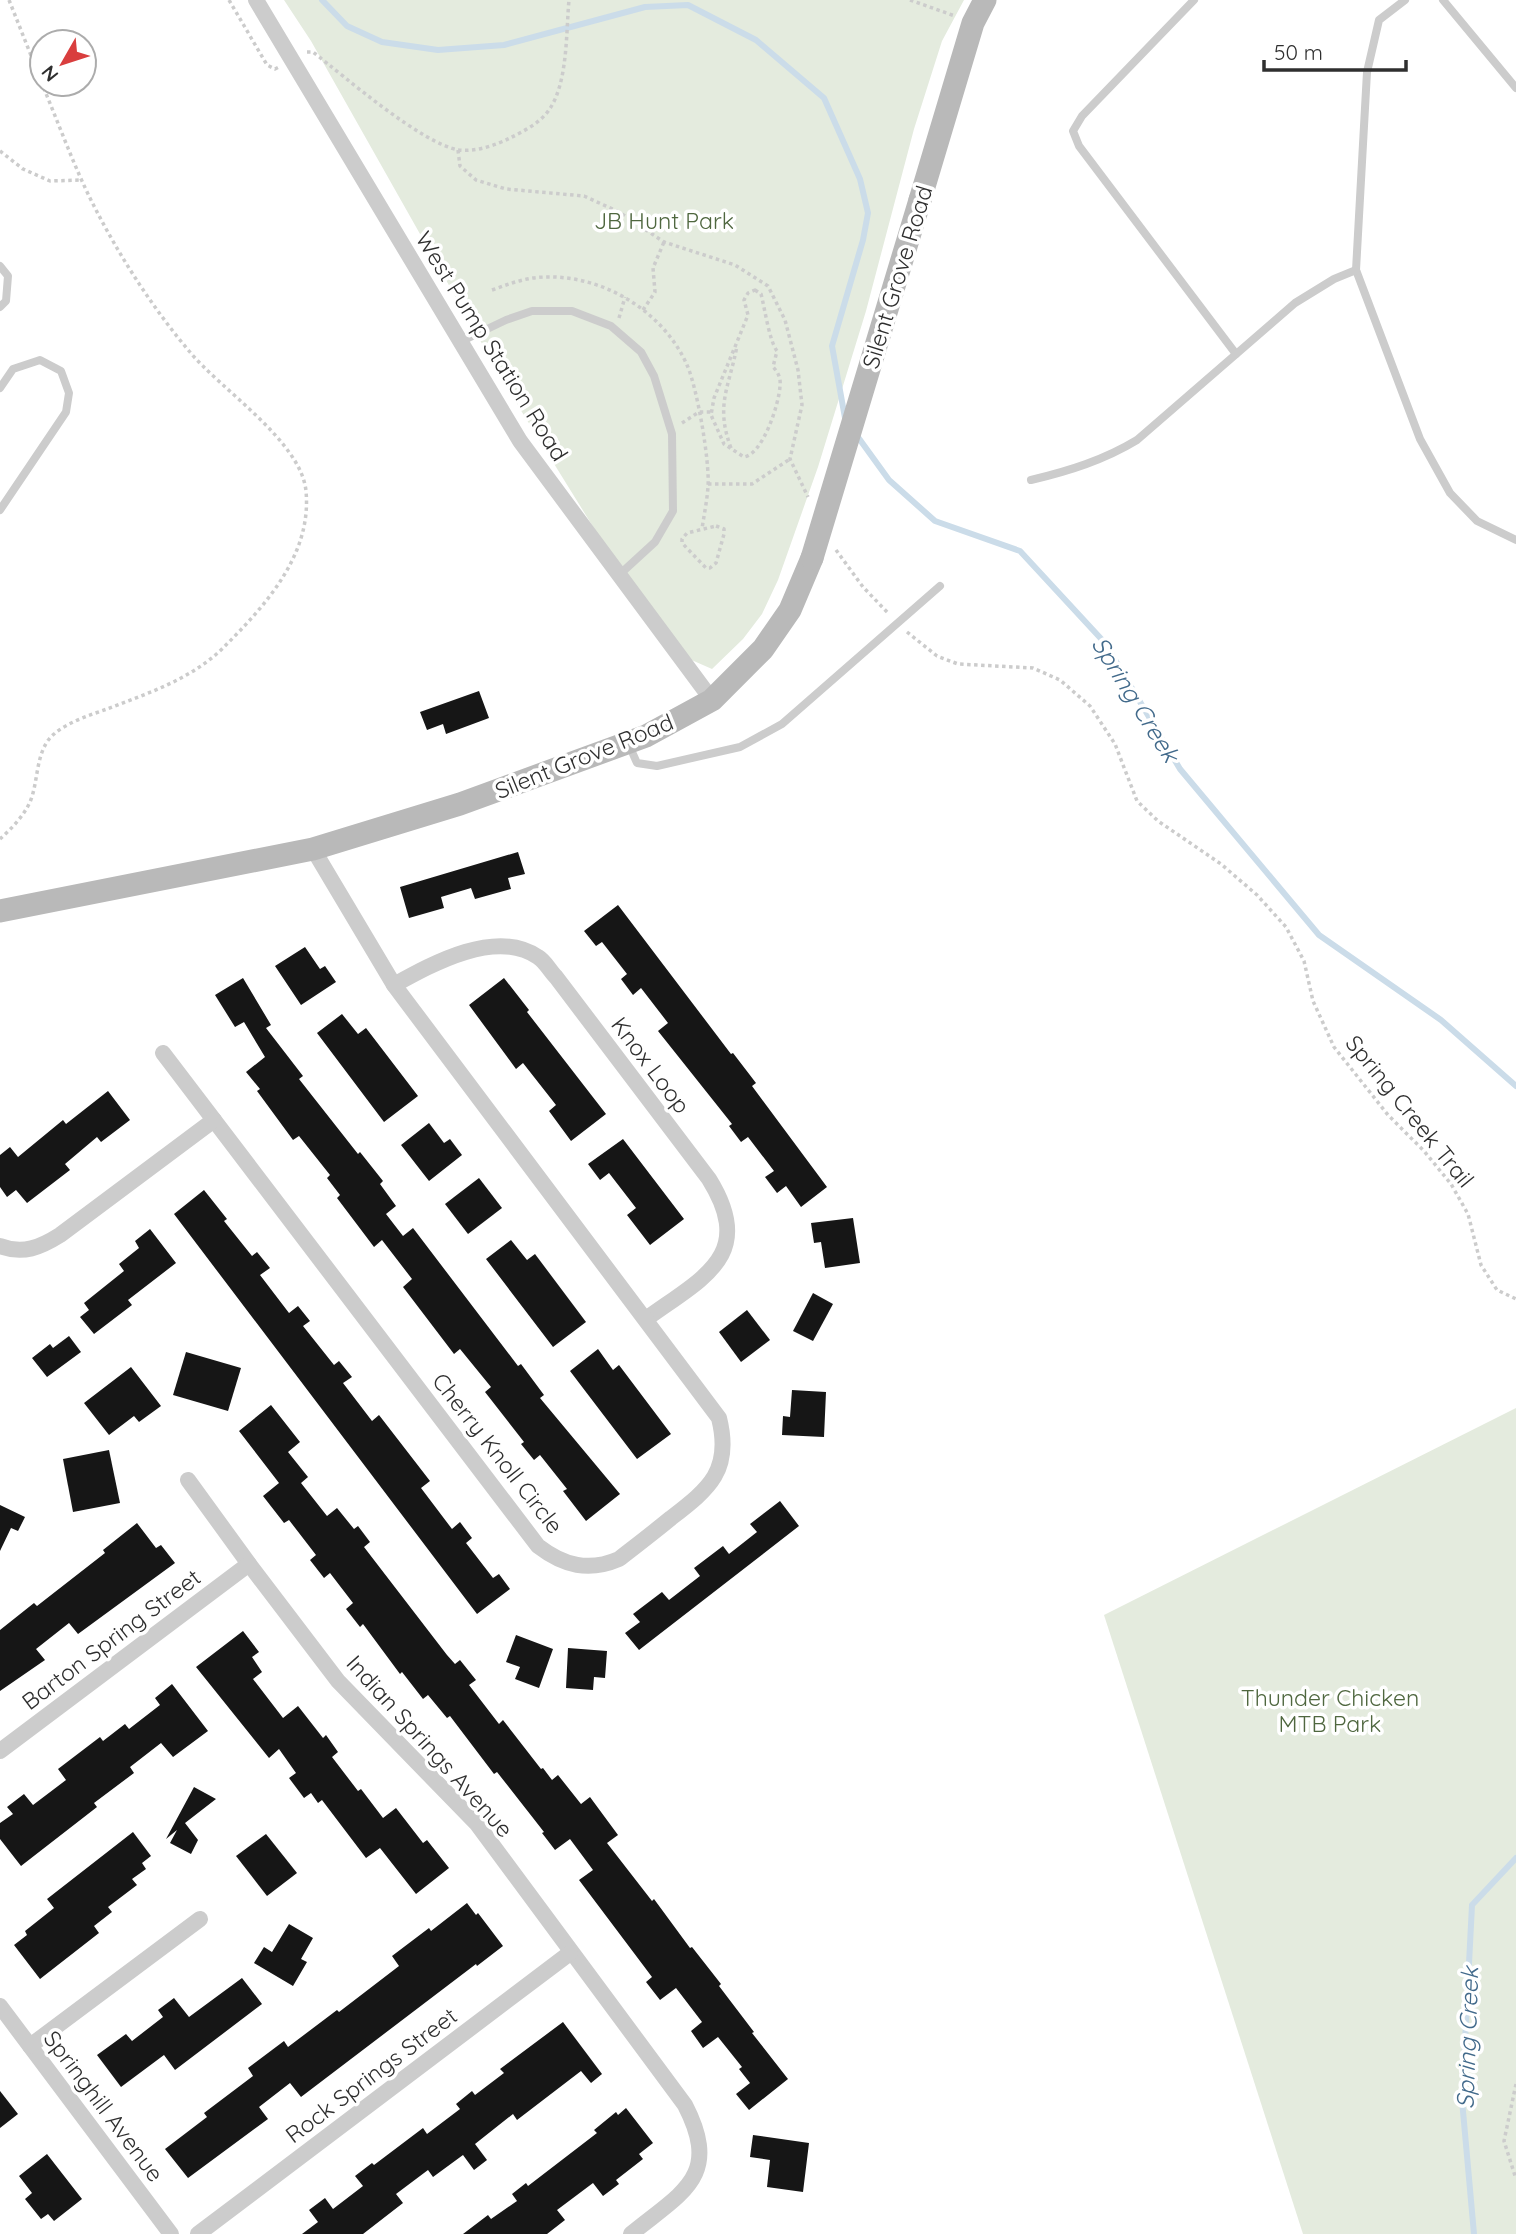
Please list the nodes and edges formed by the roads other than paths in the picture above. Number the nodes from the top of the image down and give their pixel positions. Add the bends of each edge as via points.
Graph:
1 (256, 0) edge
2 (985, 0) edge
3 (1194, 0) edge
4 (1405, 0) edge
5 (1443, 0) edge
6 (1516, 88) edge
7 (0, 266) edge
8 (1356, 271) junction
9 (0, 307) edge
10 (460, 342) junction
11 (1236, 354) junction
12 (0, 388) edge
13 (1031, 480) dead end
14 (0, 510) edge
15 (1516, 540) edge
16 (619, 575) junction
17 (940, 586) dead end
18 (712, 700) junction
19 (628, 743) junction
20 (313, 849) junction
21 (0, 911) edge
22 (394, 985) junction
23 (163, 1052) dead end
24 (214, 1120) junction
25 (0, 1246) edge
26 (646, 1319) junction
27 (188, 1480) dead end
28 (249, 1564) junction
29 (0, 1751) edge
30 (200, 1919) dead end
31 (570, 1953) junction
32 (0, 2006) edge
33 (30, 2046) junction
34 (171, 2234) edge
35 (198, 2234) edge
36 (631, 2234) edge

1 - 10 street, West Pump Station Road
2 - 18 street, Silent Grove Road, bridge via 973,23 812,558 790,610 764,649
3 - 11 lane via 1082,116 1073,131 1079,146
4 - 8 lane via 1380,20 1367,72
5 - 6 lane
7 - 9 lane via 8,276 6,301
8 - 11 lane via 1295,303
8 - 15 lane via 1420,439 1450,493 1477,521
10 - 16 street, West Pump Station Road via 520,441
10 - 16 lane via 532,312 572,311 611,326 641,352 654,376 671,430 673,511 655,542
11 - 13 lane via 1138,440 1110,457
12 - 14 lane via 13,369 40,359 61,372 69,393 66,412
16 - 18 street, West Pump Station Road
17 - 19 lane via 782,724 740,747 657,766 637,763
18 - 19 street, Silent Grove Road
19 - 20 street, Silent Grove Road via 460,804
20 - 21 street, Silent Grove Road
20 - 22 street, Cherry Knoll Circle
22 - 26 street, Cherry Knoll Circle
22 - 26 street, Knox Loop via 464,952 488,947 516,947 538,957 556,977 709,1180 729,1221 725,1249 717,1264
23 - 24 street, Cherry Knoll Circle
24 - 25 street via 52,1240 29,1251
24 - 26 street, Cherry Knoll Circle via 538,1546 572,1564 604,1566 619,1559 704,1493 717,1473 723,1452 719,1418
27 - 28 street, Indian Springs Avenue
28 - 29 street, Barton Spring Street
28 - 31 street, Indian Springs Avenue via 338,1681 477,1824
30 - 33 street
31 - 35 street, Rock Springs Street
31 - 36 street, Indian Springs Avenue via 685,2105 701,2150 698,2171 688,2187
32 - 33 street, Springhill Avenue
33 - 34 street, Springhill Avenue

